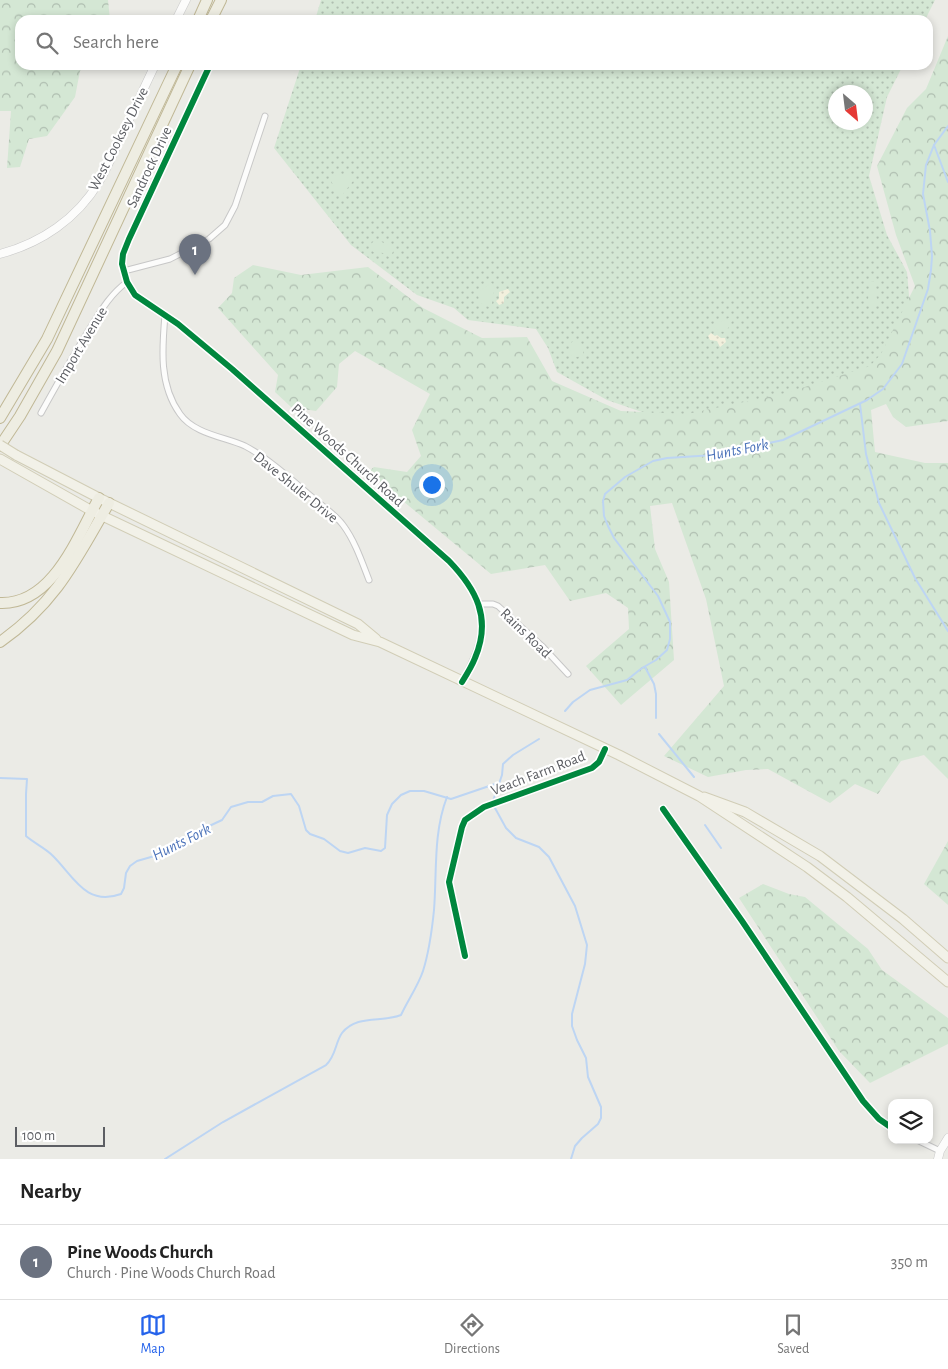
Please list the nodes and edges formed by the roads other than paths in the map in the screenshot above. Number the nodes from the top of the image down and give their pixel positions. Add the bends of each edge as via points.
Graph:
1 (186, 0) edge
2 (207, 0) edge
3 (220, 0) edge
4 (178, 15) edge
5 (200, 15) edge
6 (213, 15) edge
7 (153, 70) edge
8 (175, 70) edge
9 (188, 70) edge
10 (208, 70) edge
11 (265, 116) dead end
12 (0, 254) edge
13 (124, 271) junction
14 (127, 282) junction
15 (164, 315) junction
16 (41, 413) dead end
17 (0, 418) edge
18 (0, 445) edge
19 (4, 461) edge
20 (99, 498) junction
21 (109, 503) junction
22 (92, 510) junction
23 (102, 515) junction
24 (370, 580) dead end
25 (0, 603) edge
26 (478, 604) junction
27 (0, 642) edge
28 (380, 642) junction
29 (568, 674) dead end
30 (462, 682) junction
31 (605, 749) junction
32 (699, 796) junction
33 (663, 809) dead end
34 (465, 956) dead end
35 (948, 958) edge
36 (948, 982) edge
37 (888, 1125) edge
38 (948, 1138) edge
39 (923, 1144) edge
40 (939, 1155) edge

1 - 4 street
2 - 5 highway
3 - 6 highway
7 - 12 street, West Cooksey Drive via 100,181 86,200 50,233
8 - 17 highway via 46,339
9 - 18 highway via 57,351
10 - 13 street, Sandrock Drive via 129,239 122,259
11 - 13 street via 235,206 225,225 210,239 176,256
13 - 14 street, Sandrock Drive
14 - 15 street, Pine Woods Church Road via 136,295
14 - 16 street, Import Avenue via 112,294 100,311
15 - 24 street, Dave Shuler Drive via 163,370 181,416 194,426 254,452 327,510 349,535
15 - 26 street, Pine Woods Church Road via 233,370 449,561 468,582
18 - 20 main road, bridge
19 - 22 main road
20 - 21 main road
20 - 22 highway
21 - 23 highway
21 - 28 main road via 358,624
22 - 23 main road
22 - 25 highway via 59,569 42,588 26,599
23 - 27 highway via 69,574 48,601
23 - 28 main road via 353,634
26 - 29 street, Rains Road via 498,606
26 - 30 street, Pine Woods Church Road via 482,627 480,643 475,660
28 - 30 main road
30 - 31 main road
31 - 32 main road
31 - 34 street, Veach Farm Road via 592,768 484,807 465,820 449,882
32 - 35 main road via 745,812 820,856 904,919
32 - 36 main road via 807,867
33 - 37 street via 863,1101
38 - 40 street
39 - 40 street

